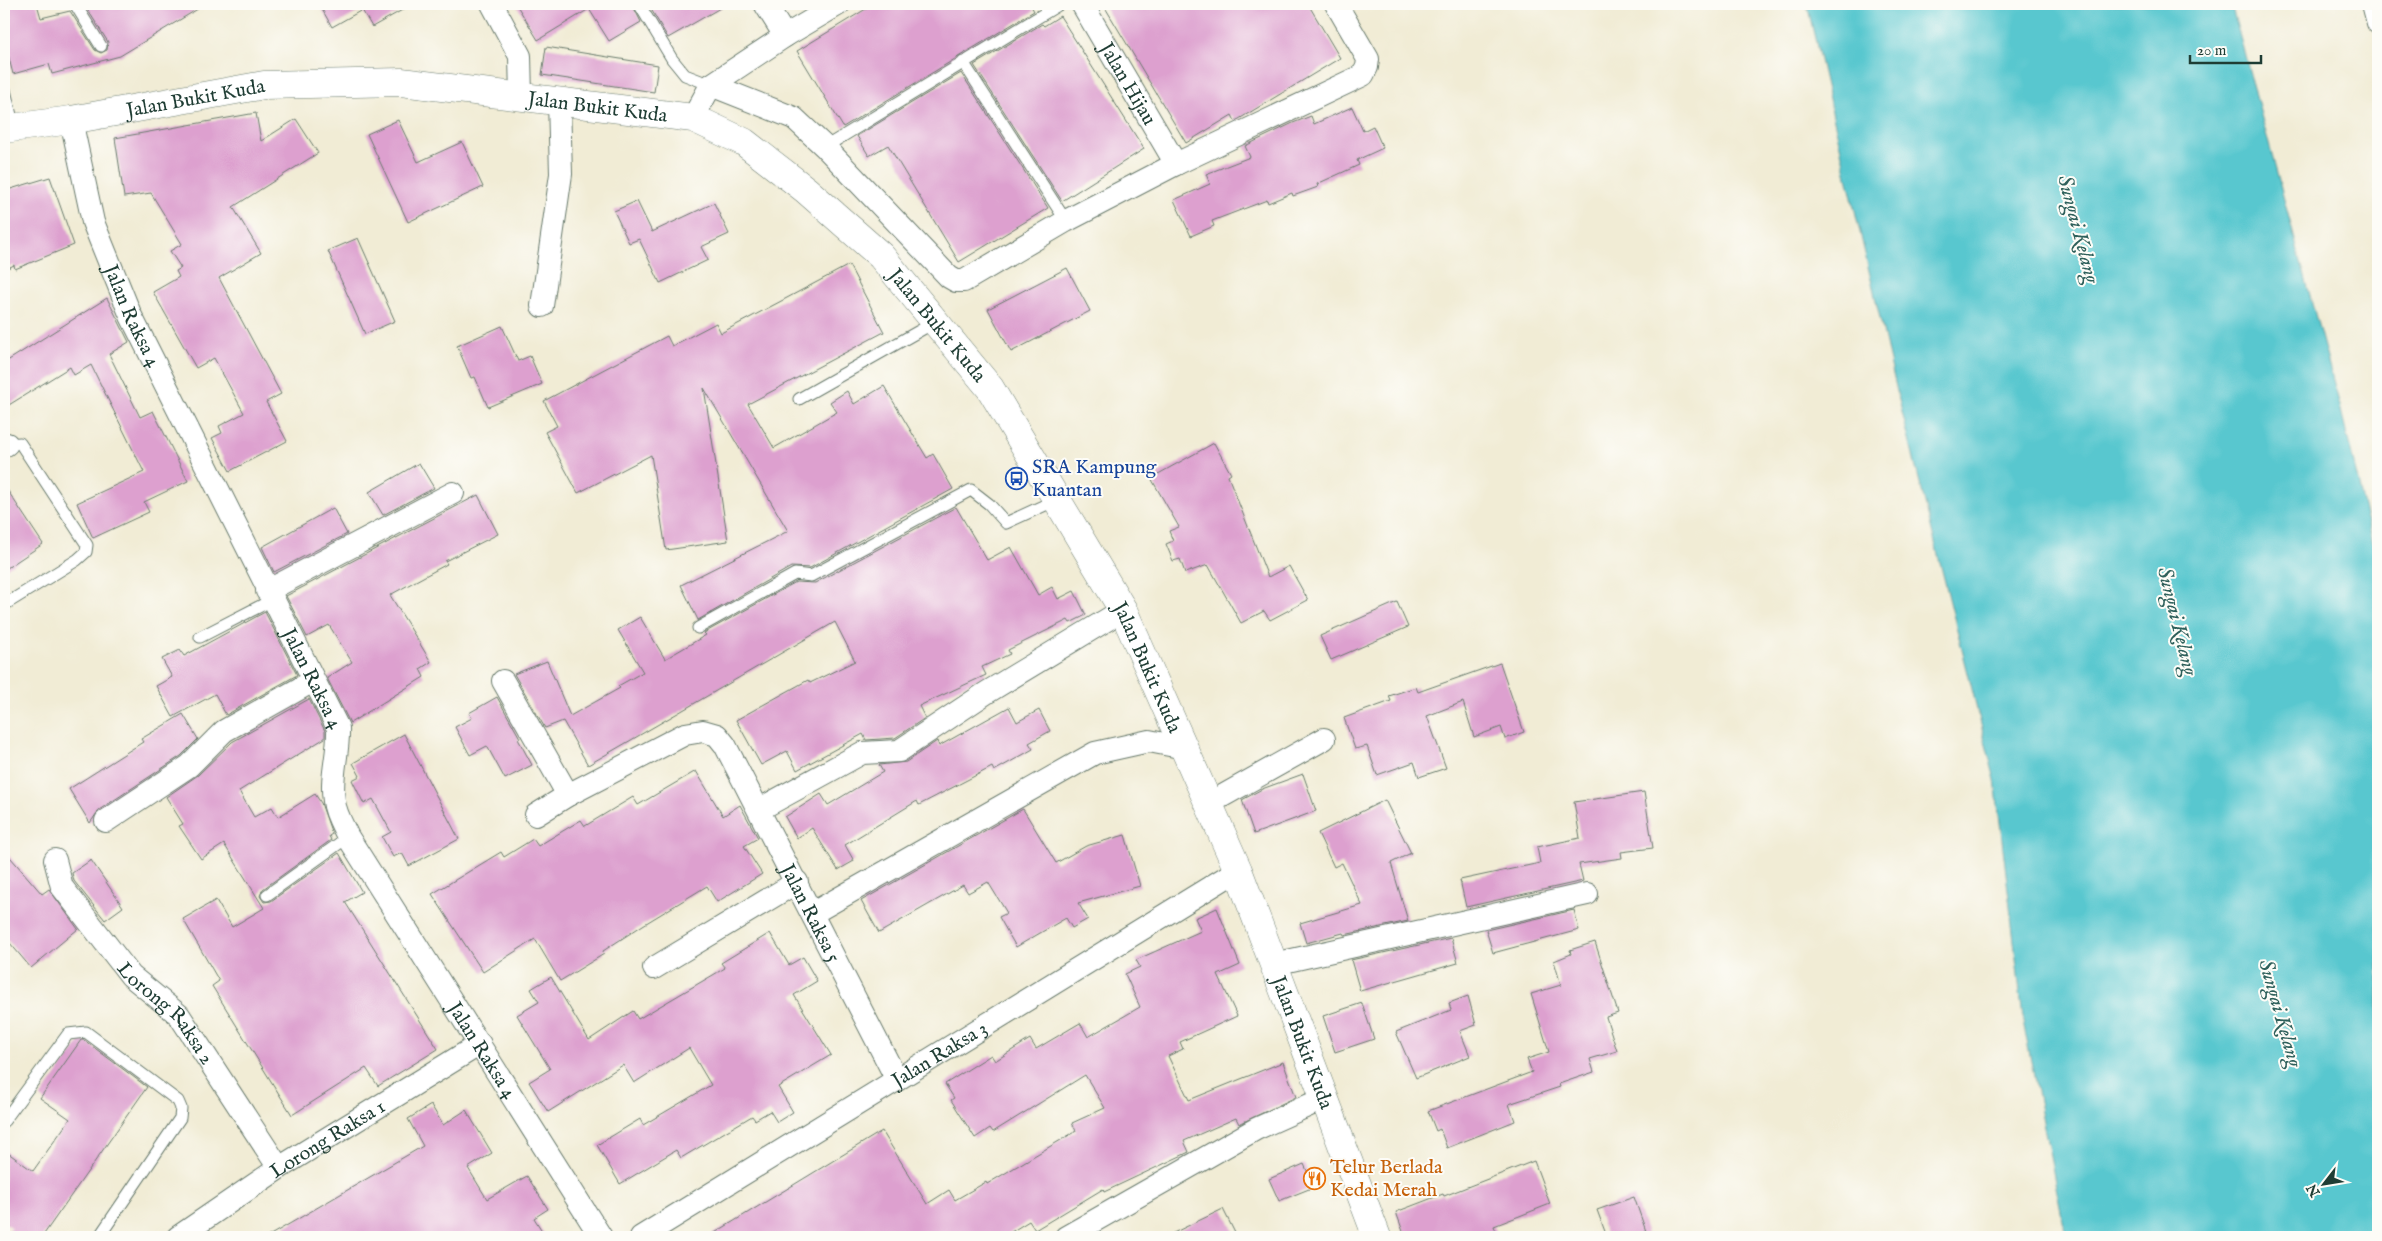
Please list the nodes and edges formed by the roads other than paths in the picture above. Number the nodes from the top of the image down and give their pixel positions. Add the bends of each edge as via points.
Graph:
1 (75, 4) edge
2 (492, 4) edge
3 (639, 4) edge
4 (765, 4) edge
5 (839, 4) edge
6 (1060, 4) edge
7 (1082, 4) edge
8 (1336, 4) edge
9 (2373, 4) edge
10 (813, 10) edge
11 (2378, 23) edge
12 (785, 36) junction
13 (101, 46) dead end
14 (963, 62) junction
15 (711, 85) junction
16 (4, 86) edge
17 (521, 96) junction
18 (559, 101) junction
19 (693, 118) junction
20 (71, 120) junction
21 (9, 128) edge
22 (825, 147) junction
23 (1176, 164) junction
24 (1066, 221) junction
25 (542, 306) dead end
26 (936, 321) junction
27 (799, 399) dead end
28 (5, 445) edge
29 (454, 493) dead end
30 (1058, 499) junction
31 (270, 595) junction
32 (4, 606) edge
33 (1123, 610) junction
34 (698, 628) dead end
35 (200, 637) dead end
36 (313, 681) junction
37 (503, 681) dead end
38 (1324, 739) dead end
39 (1185, 748) junction
40 (568, 795) junction
41 (1210, 803) junction
42 (760, 809) junction
43 (536, 814) dead end
44 (106, 821) dead end
45 (348, 838) junction
46 (55, 860) dead end
47 (1238, 870) junction
48 (797, 882) junction
49 (1587, 894) dead end
50 (267, 895) dead end
51 (813, 913) junction
52 (1274, 964) junction
53 (654, 968) dead end
54 (480, 1044) junction
55 (897, 1080) junction
56 (1323, 1099) junction
57 (4, 1121) edge
58 (279, 1168) junction
59 (99, 1237) edge
60 (178, 1237) edge
61 (601, 1237) edge
62 (641, 1237) edge
63 (1066, 1237) edge
64 (1377, 1237) edge

1 - 13 lane
2 - 17 street via 520,56
3 - 15 lane via 685,75
4 - 12 street
5 - 10 street
6 - 14 lane
7 - 23 street, Jalan Hijau
8 - 23 street via 1368,59 1363,75
9 - 11 street
10 - 12 street
12 - 15 street
14 - 22 lane
14 - 24 lane
15 - 19 street
15 - 22 street via 794,118
16 - 21 lane
17 - 18 street, Jalan Bukit Kuda
17 - 20 street, Jalan Bukit Kuda via 401,82 264,85
18 - 19 street, Jalan Bukit Kuda
18 - 25 street via 561,174
19 - 26 street, Jalan Bukit Kuda via 744,142 806,190 881,256
20 - 21 street, Jalan Bukit Kuda
20 - 31 street, Jalan Raksa 4 via 93,222 131,316
22 - 24 street via 956,282 964,281
23 - 24 street
26 - 27 lane
26 - 30 street, Jalan Bukit Kuda via 990,388
28 - 32 lane via 20,443 87,545 86,552 77,560
29 - 31 street
30 - 33 street, Jalan Bukit Kuda
30 - 34 lane via 1006,523 972,490 811,576 795,574
31 - 35 lane
31 - 36 street, Jalan Raksa 4
33 - 39 street, Jalan Bukit Kuda
33 - 42 street via 986,693 899,751 862,753
36 - 44 street via 224,731 189,766
36 - 45 street, Jalan Raksa 4 via 338,728 339,749 333,768 334,803
37 - 40 street
38 - 41 street
39 - 41 street, Jalan Bukit Kuda
39 - 51 street via 1149,741 1095,752
40 - 42 street, Jalan Raksa 5 via 685,734 703,731 716,735 725,745
40 - 43 street
41 - 47 street, Jalan Bukit Kuda
42 - 48 street, Jalan Raksa 5
45 - 50 lane
45 - 54 street, Jalan Raksa 4
46 - 58 street, Lorong Raksa 2 via 62,887 131,976 179,1015
47 - 52 street, Jalan Bukit Kuda
47 - 55 street, Jalan Raksa 3
48 - 51 street, Jalan Raksa 5
48 - 53 street
49 - 52 street
51 - 55 street, Jalan Raksa 5
52 - 56 street, Jalan Bukit Kuda
54 - 58 street, Lorong Raksa 1
54 - 61 street, Jalan Raksa 4
55 - 62 street, Jalan Raksa 3
56 - 63 street via 1256,1129
56 - 64 street, Jalan Bukit Kuda
57 - 59 lane via 68,1034 86,1032 178,1101 180,1118
58 - 60 street, Lorong Raksa 1

